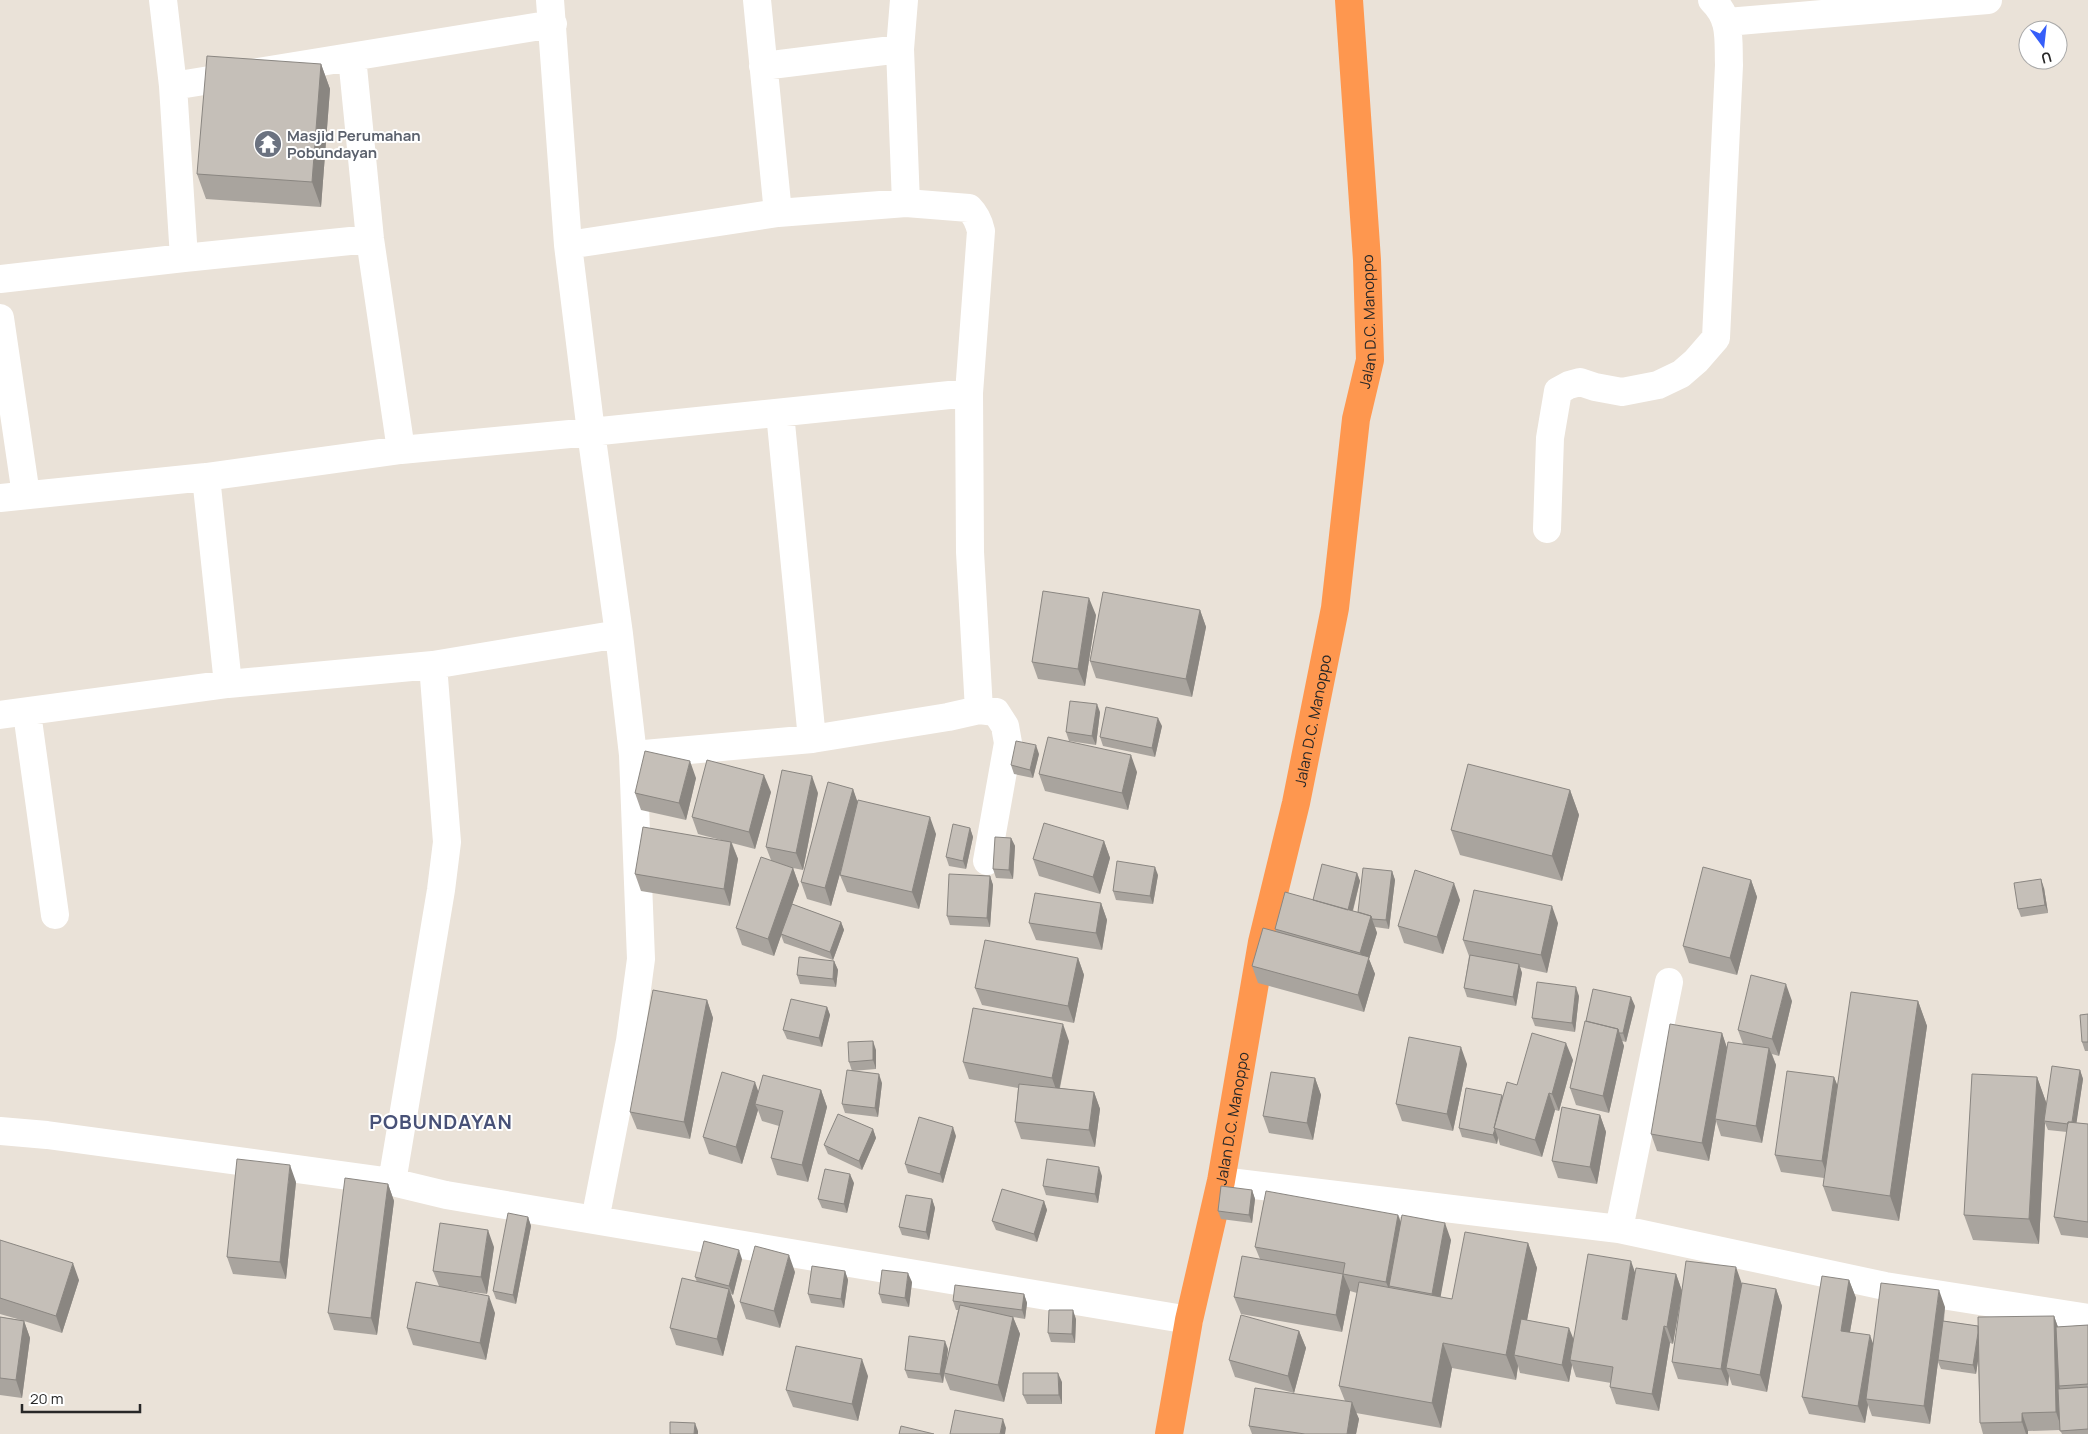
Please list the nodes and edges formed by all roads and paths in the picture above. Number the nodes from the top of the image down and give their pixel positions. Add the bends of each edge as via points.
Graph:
1 (163, 0) edge
2 (757, 0) edge
3 (904, 0) edge
4 (1349, 0) edge
5 (1988, 0) edge
6 (1720, 11) edge
7 (552, 12) edge
8 (900, 50) junction
9 (352, 57) junction
10 (763, 66) junction
11 (173, 86) junction
12 (906, 203) junction
13 (778, 213) junction
14 (370, 239) junction
15 (568, 245) junction
16 (184, 258) junction
17 (0, 279) edge
18 (0, 318) edge
19 (969, 392) junction
20 (780, 414) junction
21 (591, 432) junction
22 (401, 450) junction
23 (206, 477) junction
24 (13, 496) edge
25 (1547, 528) dead end
26 (619, 634) junction
27 (433, 666) junction
28 (228, 684) junction
29 (979, 710) junction
30 (27, 712) junction
31 (0, 715) edge
32 (812, 739) junction
33 (633, 755) junction
34 (987, 861) dead end
35 (55, 915) dead end
36 (1669, 982) dead end
37 (0, 1131) edge
38 (1221, 1181) junction
39 (392, 1182) junction
40 (595, 1220) junction
41 (1619, 1229) junction
42 (2088, 1318) edge
43 (1189, 1320) junction
44 (1169, 1434) edge

1 - 11 street
2 - 10 street
3 - 8 street
4 - 38 highway, Jalan D.C. Manoppo via 1367,260 1370,360 1356,419 1334,608 1296,803 1262,942
5 - 6 street
6 - 25 street via 1729,65 1716,338 1696,362 1658,385 1622,392 1580,382 1558,391 1550,438
7 - 9 street
7 - 15 street
8 - 10 street
8 - 12 street
9 - 11 street
9 - 14 street
10 - 13 street
11 - 16 street
12 - 13 street
12 - 19 street via 969,208 980,223
13 - 15 street
14 - 16 street
14 - 22 street
15 - 21 street
16 - 17 street
18 - 24 street
19 - 20 street
19 - 29 street via 970,552
20 - 21 street
20 - 32 street
21 - 22 street
21 - 26 street
22 - 23 street
23 - 24 street
23 - 28 street
26 - 27 street
26 - 33 street
27 - 28 street
27 - 39 street via 447,842
28 - 30 street
29 - 32 street
29 - 34 street via 996,712 1005,726 1008,743
30 - 31 street
30 - 35 street
32 - 33 street
33 - 40 street via 641,959 630,1041
36 - 41 street
37 - 39 street
38 - 41 street
38 - 43 highway, Jalan D.C. Manoppo
39 - 40 street via 446,1195
40 - 43 street
41 - 42 street via 1885,1286
43 - 44 highway, Jalan D.C. Manoppo

